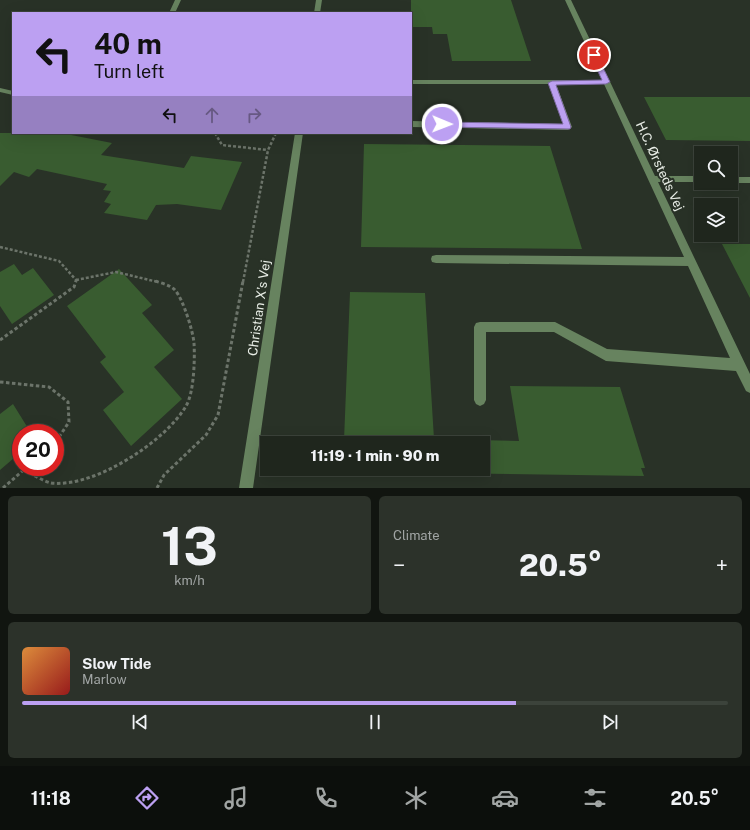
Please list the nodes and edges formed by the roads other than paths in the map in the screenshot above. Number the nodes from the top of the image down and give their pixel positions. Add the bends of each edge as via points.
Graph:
1 (178, 0) edge
2 (319, 0) edge
3 (568, 0) edge
4 (172, 12) edge
5 (317, 12) edge
6 (412, 82) edge
7 (606, 82) junction
8 (552, 83) junction
9 (0, 90) edge
10 (12, 94) edge
11 (412, 124) edge
12 (299, 134) edge
13 (652, 179) junction
14 (694, 179) edge
15 (738, 180) edge
16 (750, 180) edge
17 (436, 259) dead end
18 (691, 262) junction
19 (740, 365) junction
20 (750, 387) edge
21 (480, 400) dead end
22 (246, 488) edge

1 - 4 street
2 - 5 street
3 - 7 street, H.C. Ørsteds Vej
6 - 8 street
7 - 8 street
7 - 13 street, H.C. Ørsteds Vej
8 - 11 street via 568,127
9 - 10 street
12 - 22 street, Christian X's Vej
13 - 14 street
13 - 18 street, H.C. Ørsteds Vej
15 - 16 street
17 - 18 street
18 - 19 street, H.C. Ørsteds Vej
19 - 20 street, H.C. Ørsteds Vej
19 - 21 street via 606,355 555,327 480,327

